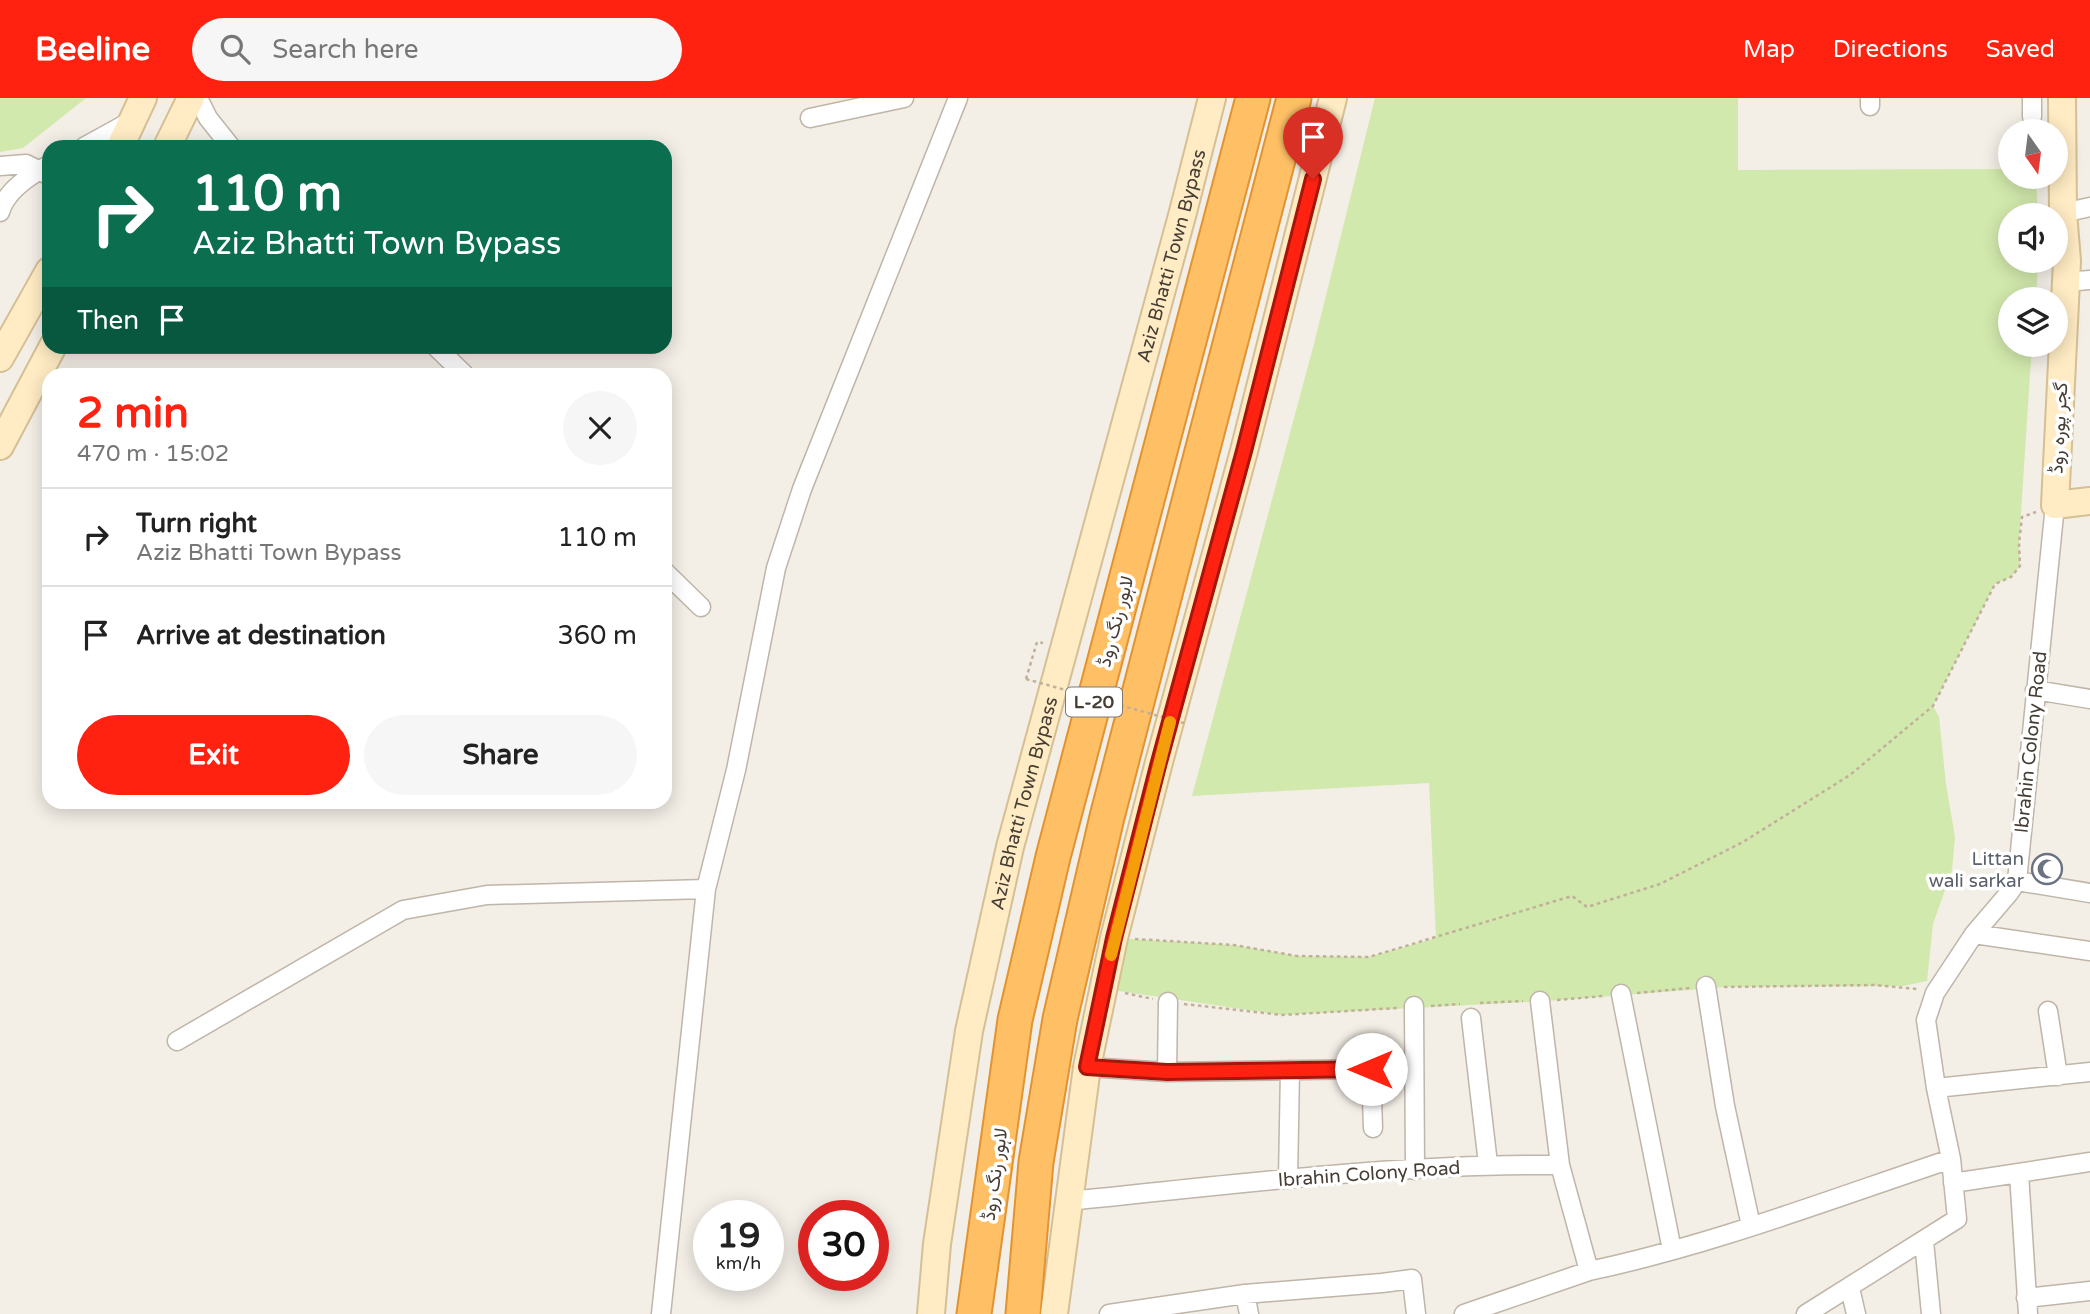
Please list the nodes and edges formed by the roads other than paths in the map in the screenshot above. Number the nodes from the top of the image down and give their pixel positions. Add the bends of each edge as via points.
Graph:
1 (191, 98) edge
2 (198, 98) edge
3 (904, 98) edge
4 (958, 98) edge
5 (1212, 98) edge
6 (1253, 98) edge
7 (1294, 98) edge
8 (1333, 98) edge
9 (2032, 98) edge
10 (2065, 98) edge
11 (139, 109) edge
12 (2032, 117) dead end
13 (810, 118) dead end
14 (94, 140) edge
15 (124, 140) edge
16 (170, 140) edge
17 (225, 140) edge
18 (0, 166) edge
19 (42, 169) edge
20 (42, 172) edge
21 (2063, 203) edge
22 (1, 205) edge
23 (2090, 207) edge
24 (2068, 212) edge
25 (2068, 263) edge
26 (2078, 281) edge
27 (38, 315) edge
28 (49, 354) edge
29 (443, 354) edge
30 (0, 358) edge
31 (458, 368) edge
32 (0, 446) edge
33 (2090, 501) edge
34 (2055, 505) junction
35 (672, 579) edge
36 (701, 607) dead end
37 (2035, 690) junction
38 (2090, 699) edge
39 (2017, 881) junction
40 (706, 889) junction
41 (2090, 892) edge
42 (1974, 934) junction
43 (2090, 951) edge
44 (1706, 986) road end
45 (1621, 994) road end
46 (1540, 1001) road end
47 (1168, 1002) road end
48 (1414, 1006) road end
49 (2048, 1011) dead end
50 (1471, 1018) dead end
51 (177, 1041) dead end
52 (1087, 1067) junction
53 (1290, 1070) junction
54 (1167, 1072) junction
55 (2090, 1072) edge
56 (2058, 1076) junction
57 (1936, 1088) junction
58 (1373, 1128) dead end
59 (1951, 1159) junction
60 (2090, 1162) edge
61 (1488, 1164) junction
62 (1560, 1165) junction
63 (1415, 1170) junction
64 (2019, 1173) junction
65 (1288, 1179) junction
66 (1953, 1183) junction
67 (1069, 1200) junction
68 (1751, 1226) junction
69 (1924, 1241) junction
70 (1672, 1250) junction
71 (1589, 1271) junction
72 (1850, 1288) junction
73 (2090, 1291) edge
74 (1245, 1294) junction
75 (2027, 1306) edge
76 (661, 1314) edge
77 (931, 1314) edge
78 (974, 1314) edge
79 (1023, 1314) edge
80 (1054, 1314) edge
81 (1109, 1314) edge
82 (1249, 1314) edge
83 (1416, 1314) edge
84 (1464, 1314) edge
85 (1806, 1314) edge
86 (1856, 1314) edge
87 (1931, 1314) edge

1 - 16 street
2 - 17 street
3 - 13 street
4 - 40 street via 802,489 776,568 736,770
5 - 77 street, Aziz Bhatti Town Bypass via 1010,847 969,1031
6 - 78 highway, لاہور رنگ روڈ / L-20 via 1053,858 1015,1020
7 - 79 highway, لاہور رنگ روڈ / L-20 via 1107,817 1063,1005 1036,1162
8 - 52 street via 1114,938
9 - 12 street
10 - 21 street, گجر پورہ روڈ
11 - 14 street
11 - 15 street
18 - 19 street via 26,164
20 - 22 street via 27,179
23 - 24 street
25 - 26 street, گجر پورہ روڈ
26 - 34 street, گجر پورہ روڈ
27 - 30 street
28 - 32 street
29 - 31 street
33 - 34 street
34 - 37 street, Ibrahin Colony Road
35 - 36 street
37 - 38 street
37 - 39 street, Ibrahin Colony Road
39 - 41 street
39 - 42 street
40 - 51 street via 487,895 404,910
40 - 76 street
42 - 43 street
42 - 57 street via 1935,993 1926,1020
44 - 68 street
45 - 70 street
46 - 62 street
47 - 54 street
48 - 63 street
49 - 56 street
50 - 61 street
52 - 54 street
52 - 67 street
53 - 54 street
53 - 58 street via 1371,1069
53 - 65 street
55 - 56 street
56 - 57 street
57 - 59 street
59 - 66 street
59 - 68 street
60 - 64 street
61 - 62 street, Ibrahin Colony Road
61 - 63 street, Ibrahin Colony Road
62 - 71 street
63 - 65 street, Ibrahin Colony Road
64 - 66 street
64 - 75 street
65 - 67 street, Ibrahin Colony Road
66 - 69 street via 1957,1219
67 - 80 street
68 - 70 street
69 - 72 street
69 - 87 street
70 - 71 street
71 - 84 street
72 - 85 street
72 - 86 street
73 - 75 street
74 - 81 street
74 - 82 street
74 - 83 street via 1412,1279

